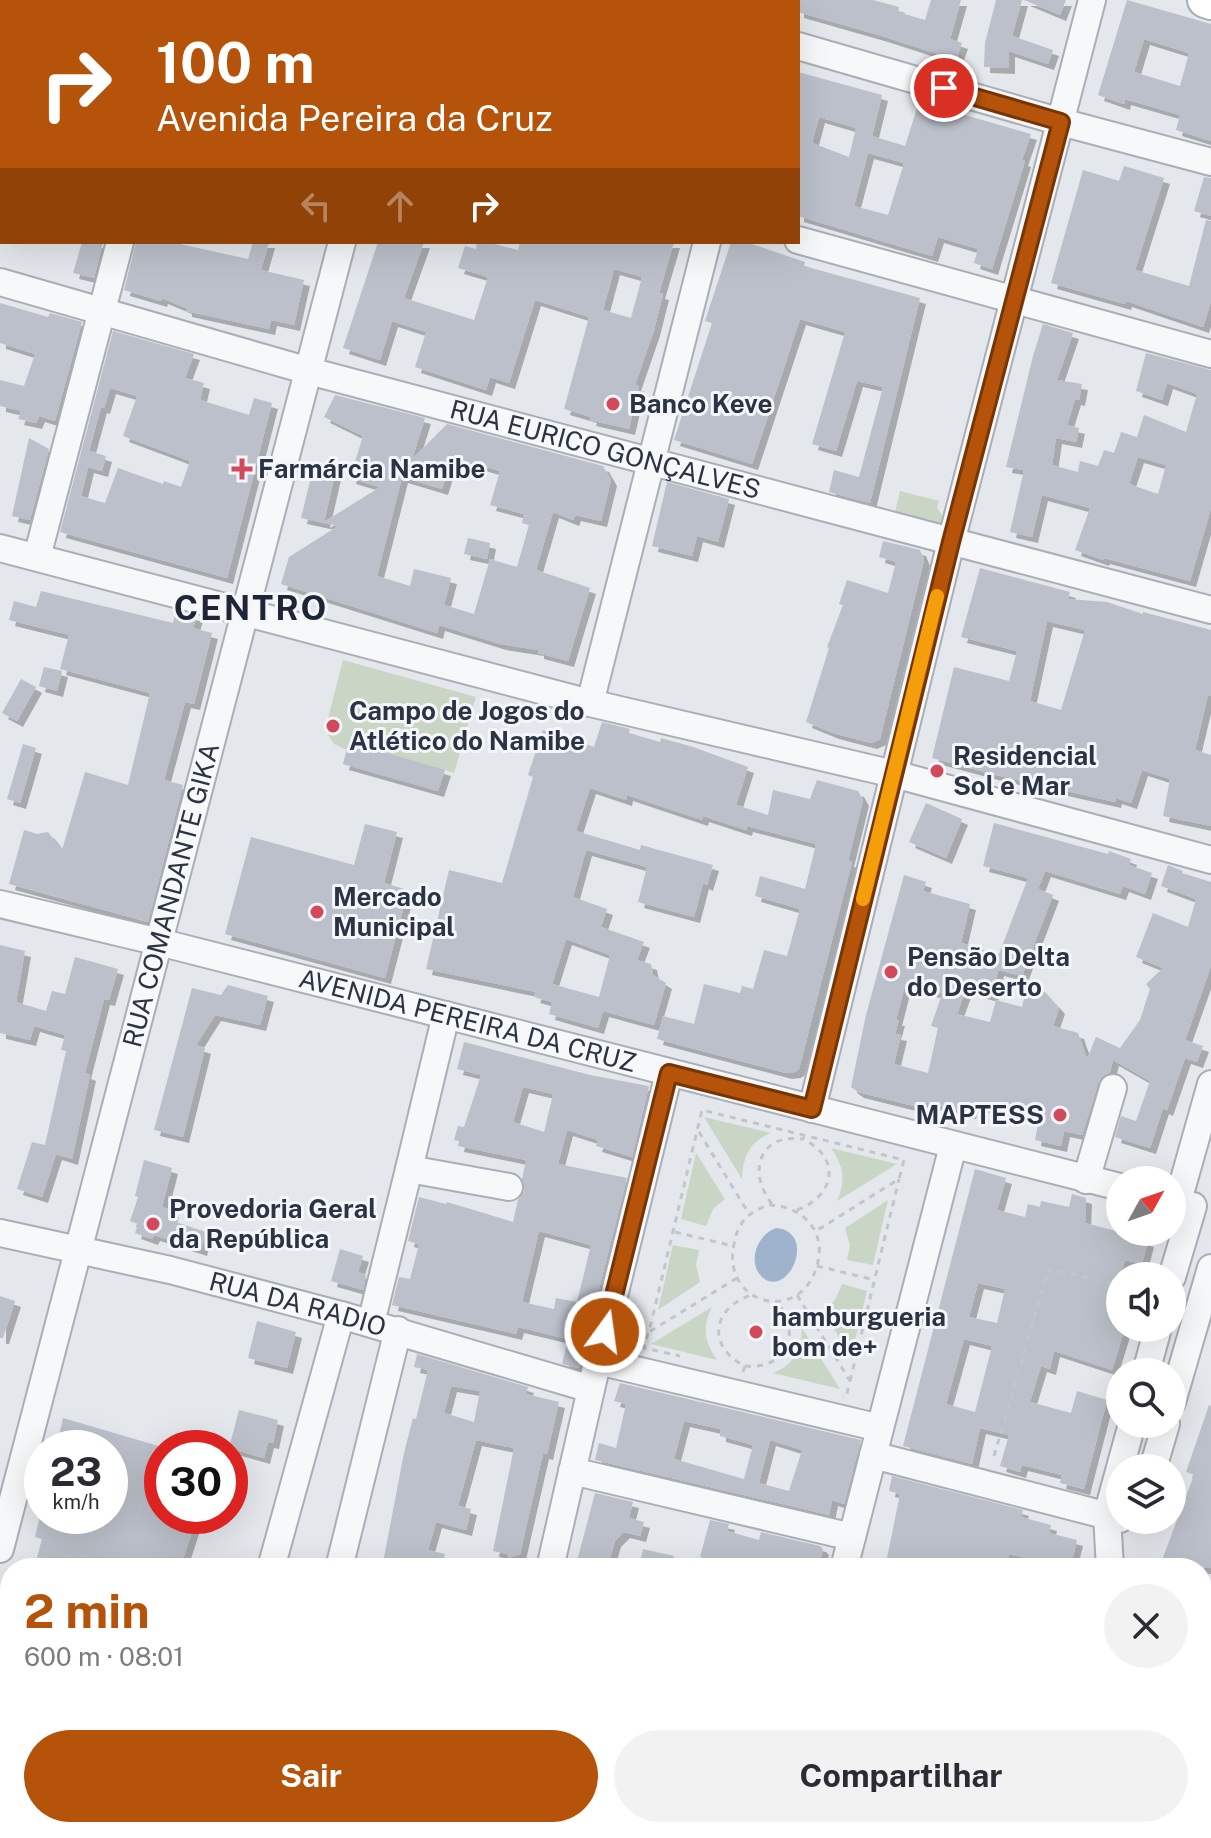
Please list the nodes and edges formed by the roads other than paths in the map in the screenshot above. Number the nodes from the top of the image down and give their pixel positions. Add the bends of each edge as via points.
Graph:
1 (1092, 0) edge
2 (1205, 0) edge
3 (1211, 2) edge
4 (800, 47) edge
5 (1061, 122) junction
6 (1211, 162) edge
7 (800, 241) edge
8 (119, 244) edge
9 (341, 244) edge
10 (706, 244) edge
11 (0, 282) edge
12 (1014, 300) junction
13 (102, 311) junction
14 (1211, 354) edge
15 (309, 371) junction
16 (651, 463) junction
17 (951, 542) junction
18 (0, 548) edge
19 (37, 557) junction
20 (1211, 610) edge
21 (246, 612) junction
22 (590, 703) junction
23 (894, 774) junction
24 (1211, 860) edge
25 (0, 904) edge
26 (159, 942) junction
27 (446, 1015) junction
28 (669, 1073) junction
29 (1211, 1084) edge
30 (1113, 1088) dead end
31 (812, 1109) junction
32 (953, 1146) junction
33 (409, 1169) junction
34 (1086, 1180) junction
35 (1106, 1184) edge
36 (509, 1187) dead end
37 (1189, 1204) edge
38 (0, 1217) edge
39 (0, 1233) edge
40 (80, 1245) junction
41 (1175, 1262) edge
42 (1211, 1268) edge
43 (341, 1315) junction
44 (371, 1323) junction
45 (398, 1330) junction
46 (1185, 1358) edge
47 (598, 1361) junction
48 (591, 1389) junction
49 (880, 1428) junction
50 (873, 1455) junction
51 (572, 1471) junction
52 (1106, 1514) edge
53 (852, 1537) junction
54 (0, 1549) edge
55 (274, 1558) edge
56 (341, 1558) edge
57 (552, 1558) edge
58 (847, 1558) edge

1 - 5 street
2 - 3 main road
4 - 5 street
5 - 6 street
5 - 12 street
7 - 12 street
8 - 13 street
9 - 15 street, RUA COMANDANTE GIKA
10 - 16 street
11 - 13 street, RUA EURICO GONÇALVES
12 - 14 street
12 - 17 street
13 - 15 street, RUA EURICO GONÇALVES
13 - 19 street
15 - 16 street, RUA EURICO GONÇALVES
15 - 21 street, RUA COMANDANTE GIKA
16 - 17 street, RUA EURICO GONÇALVES
16 - 22 street
17 - 20 street, RUA EURICO GONÇALVES
17 - 23 street
18 - 19 street
19 - 21 street
21 - 22 street
21 - 26 street, RUA COMANDANTE GIKA
22 - 23 street
23 - 24 street
23 - 31 street
25 - 26 street, AVENIDA PEREIRA DA CRUZ
26 - 27 street, AVENIDA PEREIRA DA CRUZ
26 - 40 street, RUA COMANDANTE GIKA
27 - 28 street, AVENIDA PEREIRA DA CRUZ
27 - 33 street
28 - 31 street, AVENIDA PEREIRA DA CRUZ
28 - 47 street
29 - 37 street
30 - 34 street
31 - 32 street, AVENIDA PEREIRA DA CRUZ
32 - 34 street, AVENIDA PEREIRA DA CRUZ
32 - 49 street
33 - 36 street
33 - 44 street
34 - 35 street, AVENIDA PEREIRA DA CRUZ
37 - 41 street
38 - 40 street, RUA DA RADIO
39 - 40 street, RUA DA RADIO
40 - 43 street, RUA DA RADIO
40 - 54 street, RUA COMANDANTE GIKA
42 - 46 street
43 - 44 street, RUA DA RADIO
43 - 55 street
44 - 45 street, RUA DA RADIO
45 - 48 street, RUA DA RADIO
45 - 56 street
47 - 48 street
47 - 49 street
48 - 51 street
49 - 50 street
50 - 52 street
50 - 53 street
51 - 53 street
51 - 57 street
53 - 58 street

